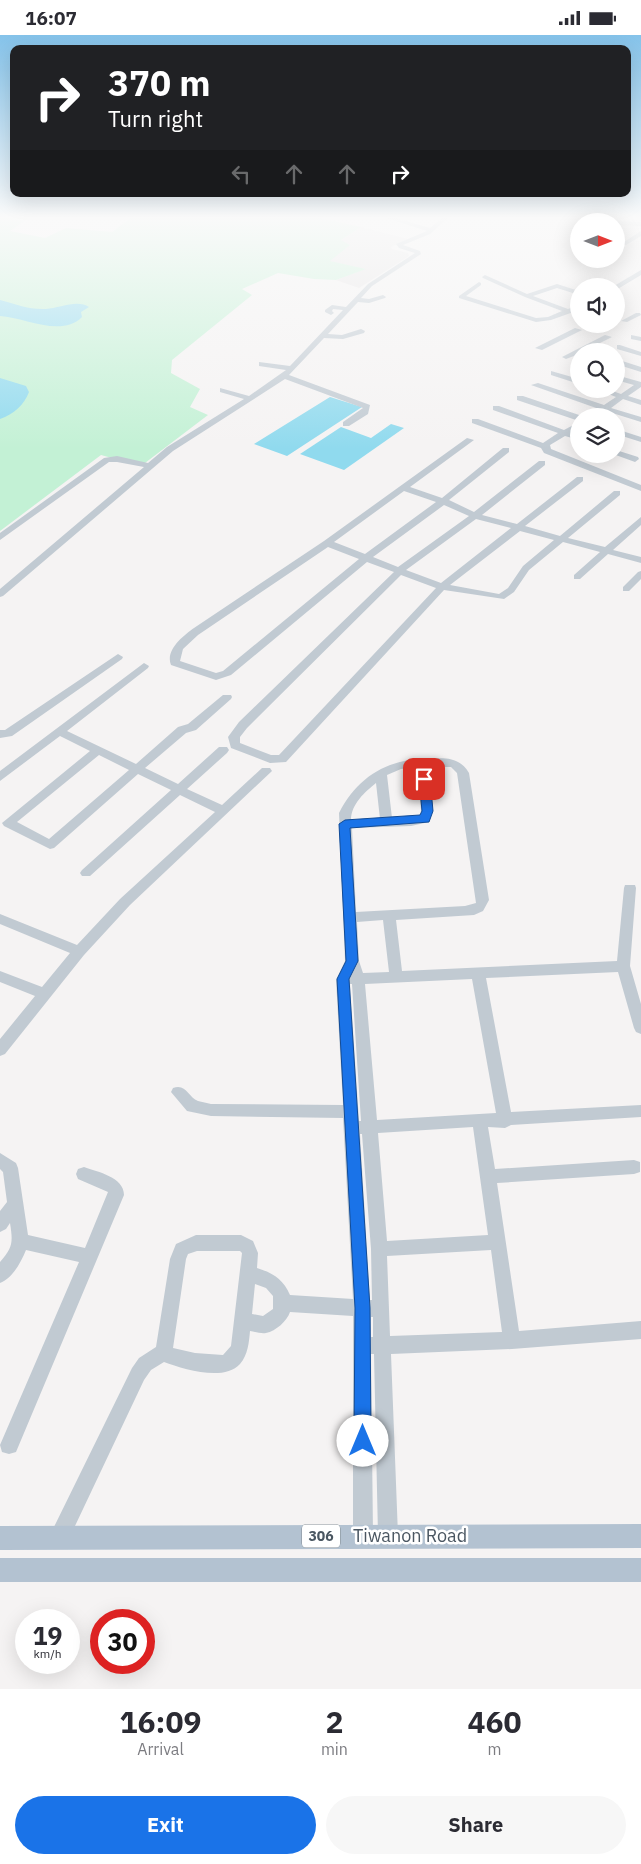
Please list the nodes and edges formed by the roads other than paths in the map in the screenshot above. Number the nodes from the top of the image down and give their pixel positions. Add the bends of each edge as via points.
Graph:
1 (361, 294) edge
2 (465, 294) edge
3 (527, 294) edge
4 (524, 295) junction
5 (383, 297) dead end
6 (507, 297) dead end
7 (355, 300) junction
8 (347, 309) junction
9 (568, 311) joint
10 (631, 311) dead end
11 (331, 313) dead end
12 (528, 313) dead end
13 (640, 315) edge
14 (546, 320) junction
15 (625, 321) dead end
16 (361, 331) dead end
17 (572, 333) edge
18 (322, 336) junction
19 (608, 337) dead end
20 (556, 341) junction
21 (596, 343) edge
22 (564, 344) dead end
23 (539, 347) dead end
24 (625, 348) edge
25 (641, 353) edge
26 (570, 355) edge
27 (566, 357) dead end
28 (262, 364) dead end
29 (625, 364) edge
30 (292, 369) junction
31 (641, 370) edge
32 (554, 373) dead end
33 (284, 376) junction
34 (570, 379) edge
35 (625, 380) edge
36 (535, 385) dead end
37 (640, 385) edge
38 (223, 390) dead end
39 (625, 394) edge
40 (625, 397) edge
41 (520, 398) dead end
42 (619, 398) edge
43 (249, 399) junction
44 (641, 403) edge
45 (496, 408) dead end
46 (602, 408) edge
47 (606, 408) edge
48 (570, 415) edge
49 (625, 415) edge
50 (641, 420) edge
51 (474, 421) dead end
52 (346, 424) dead end
53 (570, 429) edge
54 (564, 432) junction
55 (570, 434) edge
56 (625, 434) edge
57 (470, 440) dead end
58 (641, 440) edge
59 (545, 446) junction
60 (506, 451) dead end
61 (625, 455) edge
62 (635, 459) dead end
63 (542, 463) dead end
64 (150, 466) junction
65 (580, 479) dead end
66 (403, 488) junction
67 (641, 488) edge
68 (617, 493) dead end
69 (443, 501) junction
70 (475, 516) junction
71 (641, 520) edge
72 (518, 528) junction
73 (0, 537) edge
74 (561, 540) junction
75 (327, 543) junction
76 (606, 551) junction
77 (367, 557) junction
78 (641, 560) edge
79 (401, 571) junction
80 (641, 575) edge
81 (577, 577) dead end
82 (442, 587) junction
83 (626, 589) dead end
84 (0, 594) edge
85 (118, 657) dead end
86 (144, 665) dead end
87 (227, 697) dead end
88 (59, 731) junction
89 (0, 734) edge
90 (98, 750) junction
91 (222, 750) dead end
92 (423, 764) junction
93 (137, 769) junction
94 (266, 771) dead end
95 (381, 772) junction
96 (0, 777) edge
97 (180, 789) junction
98 (223, 811) junction
99 (386, 823) junction
100 (345, 824) junction
101 (86, 873) dead end
102 (630, 888) dead end
103 (389, 914) junction
104 (350, 917) junction
105 (0, 919) edge
106 (80, 951) junction
107 (623, 966) junction
108 (478, 972) junction
109 (396, 975) junction
110 (0, 976) edge
111 (350, 979) junction
112 (46, 994) junction
113 (641, 1028) edge
114 (2, 1044) edge
115 (178, 1092) dead end
116 (641, 1111) edge
117 (351, 1120) junction
118 (505, 1121) junction
119 (480, 1122) junction
120 (371, 1127) junction
121 (0, 1160) edge
122 (634, 1167) dead end
123 (84, 1174) dead end
124 (488, 1176) junction
125 (14, 1205) junction
126 (0, 1224) edge
127 (21, 1241) junction
128 (497, 1242) junction
129 (379, 1249) junction
130 (90, 1257) junction
131 (249, 1274) junction
132 (0, 1275) edge
133 (283, 1303) junction
134 (362, 1308) junction
135 (382, 1309) junction
136 (243, 1321) junction
137 (641, 1330) edge
138 (512, 1340) junction
139 (362, 1346) junction
140 (382, 1346) junction
141 (164, 1352) junction
142 (9, 1445) dead end
143 (363, 1535) junction
144 (388, 1535) junction
145 (641, 1536) edge
146 (0, 1538) edge
147 (59, 1538) junction
148 (0, 1570) edge
149 (641, 1570) edge

1 - 7 street
2 - 14 street via 461,297 536,320
3 - 4 street
4 - 6 street
4 - 9 street
5 - 7 street
7 - 8 street
8 - 11 street via 332,307 327,311
8 - 18 street
9 - 14 street
10 - 13 street
12 - 14 street
13 - 15 street
16 - 18 street via 342,337
17 - 20 street
18 - 30 street
19 - 21 street
20 - 22 street
20 - 23 street
24 - 25 street
26 - 27 street
28 - 30 street
29 - 31 street
30 - 33 street
32 - 34 street
33 - 43 street
33 - 52 street via 367,407
35 - 37 street
36 - 46 street
37 - 39 street
38 - 43 street
40 - 44 street
41 - 48 street
42 - 47 street
43 - 64 street via 170,449
45 - 54 street
49 - 50 street
51 - 59 street
53 - 54 street
54 - 55 street
54 - 59 street
56 - 58 street
57 - 66 street
59 - 67 street via 552,454
60 - 69 street
61 - 62 street
63 - 70 street
64 - 73 street via 107,459
64 - 84 street
65 - 72 street
66 - 69 street
66 - 75 street
68 - 74 street
69 - 70 street
69 - 77 street
70 - 72 street
70 - 79 street
71 - 76 street
72 - 74 street
72 - 82 street
74 - 76 street
74 - 82 street via 526,568 511,590 501,597
75 - 77 street
75 - 77 street via 189,637 175,655 175,663 216,677 227,673
76 - 78 street
76 - 81 street
77 - 79 street
79 - 82 street
79 - 82 street via 243,725 234,737 235,745 270,759 282,759
80 - 83 street
85 - 89 street via 8,733
86 - 88 street
87 - 93 street
88 - 90 street
88 - 96 street
90 - 93 street
90 - 93 street via 8,823 50,845
91 - 97 street
92 - 95 street via 401,764
92 - 99 street via 425,819
92 - 103 street via 453,763 462,770 483,900 477,909
93 - 97 street
94 - 98 street
95 - 99 street
95 - 100 street via 350,802
97 - 98 street
97 - 101 street
98 - 106 street via 125,902
99 - 100 street
100 - 104 street
102 - 107 street
103 - 104 street
103 - 109 street
104 - 111 street
105 - 106 street
106 - 112 street
107 - 108 street
107 - 113 street
108 - 109 street
108 - 118 street
109 - 111 street
110 - 112 street
111 - 117 street
111 - 120 street
112 - 114 street
115 - 117 street via 192,1106 211,1110
116 - 118 street
117 - 120 street
117 - 134 street
118 - 119 street
119 - 120 street
119 - 124 street
120 - 129 street
121 - 125 street via 10,1168
122 - 124 street
123 - 130 street via 116,1190
124 - 128 street
125 - 126 street
125 - 127 street
127 - 130 street
127 - 132 street
128 - 129 street
128 - 138 street
129 - 135 street
130 - 142 street
131 - 133 street via 277,1285
131 - 136 street
131 - 141 street via 250,1253 241,1243 196,1243 182,1249
133 - 134 street
133 - 136 street via 281,1314 265,1325
134 - 135 street
134 - 139 street
135 - 140 street
136 - 141 street via 240,1346 228,1362 215,1364 178,1359
137 - 138 street
138 - 140 street
139 - 140 street
139 - 143 street
140 - 144 street
141 - 147 street via 145,1364 138,1374
143 - 144 main road, Tiwanon Road / 306
143 - 147 main road, Tiwanon Road / 306
144 - 145 main road, Tiwanon Road / 306
146 - 147 main road, Tiwanon Road / 306
148 - 149 main road

